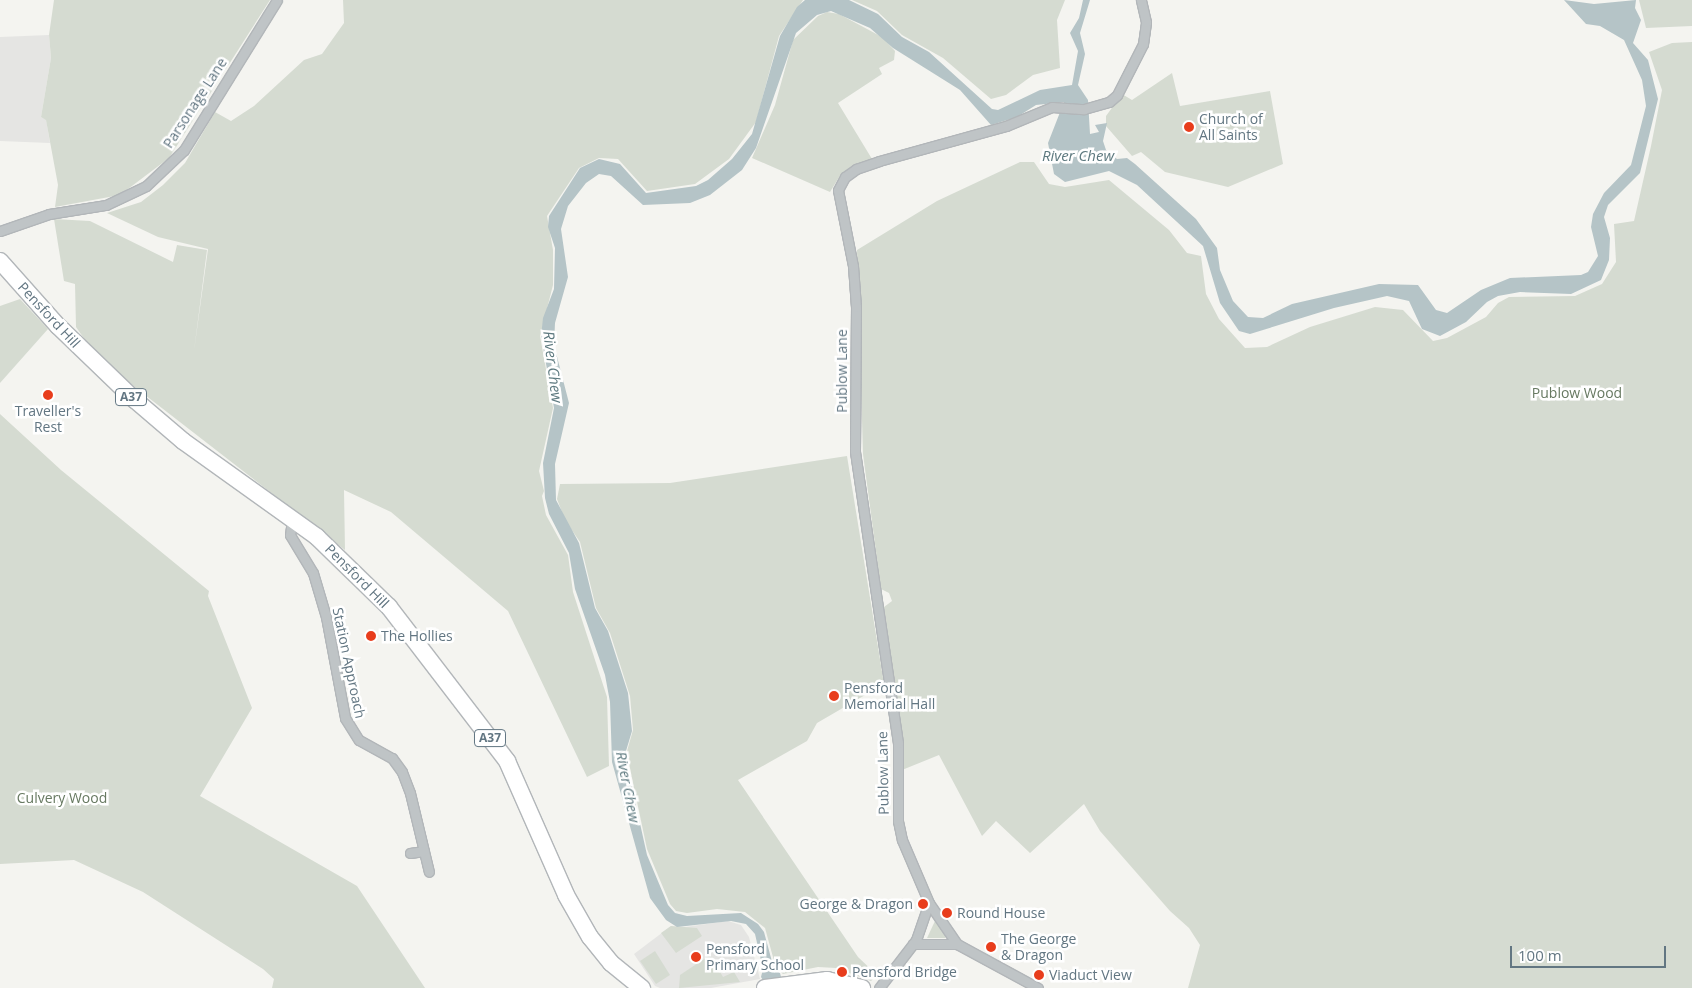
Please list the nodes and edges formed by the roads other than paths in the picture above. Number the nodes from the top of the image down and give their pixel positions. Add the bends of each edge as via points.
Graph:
1 (277, 0) edge
2 (1141, 0) edge
3 (0, 231) edge
4 (0, 262) edge
5 (292, 519) junction
6 (424, 851) junction
7 (410, 853) dead end
8 (428, 872) dead end
9 (929, 903) junction
10 (913, 944) junction
11 (957, 944) junction
12 (1023, 980) junction
13 (642, 988) edge
14 (765, 988) edge
15 (862, 988) edge
16 (879, 988) edge
17 (1017, 988) edge
18 (1038, 988) edge

1 - 3 street, Parsonage Lane via 184,150 146,186 106,205 49,214
2 - 9 street, Publow Lane via 1146,22 1143,44 1116,95 1102,105 1084,109 1052,107 1006,126 856,169 845,177 838,190 853,266 856,307 855,451 898,743 898,821 902,840
4 - 5 highway, Pensford Hill / A37 via 58,326 135,400 183,441
5 - 6 street, Station Approach via 290,535 313,572 326,617 345,718 359,740 392,758 402,772
5 - 13 highway, Pensford Hill / A37 via 325,544 389,607 492,740 519,785 584,929 611,963
6 - 7 street
6 - 8 street, Station Approach
9 - 10 street via 923,927
9 - 11 street, Publow Lane
10 - 11 street
10 - 16 street
11 - 12 street
12 - 17 street
12 - 18 street
14 - 15 highway via 827,980

